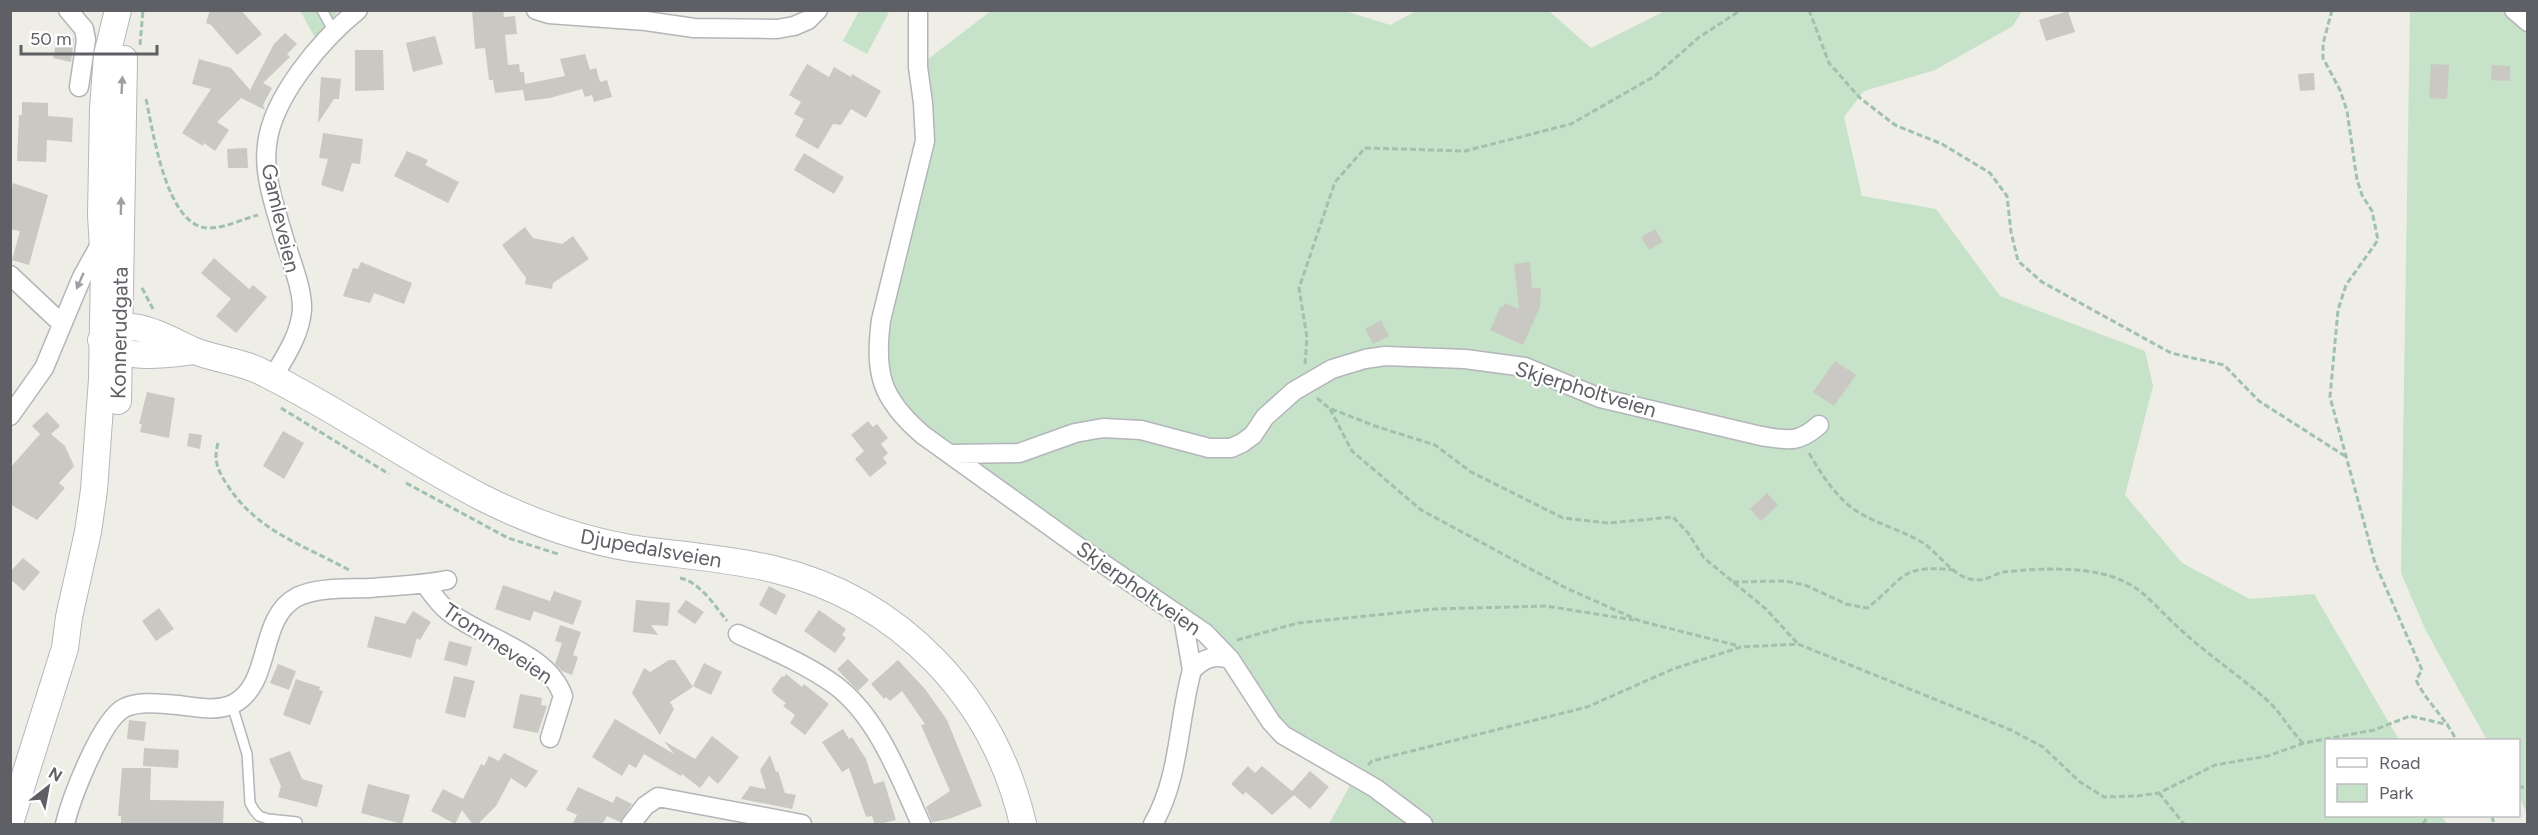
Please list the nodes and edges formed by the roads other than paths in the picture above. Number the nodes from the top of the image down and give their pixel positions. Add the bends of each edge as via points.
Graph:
1 (68, 10) edge
2 (119, 10) edge
3 (322, 10) edge
4 (536, 10) edge
5 (818, 10) edge
6 (918, 10) edge
7 (2514, 10) edge
8 (352, 13) edge
9 (649, 16) edge
10 (2528, 22) edge
11 (334, 32) junction
12 (79, 87) dead end
13 (102, 241) junction
14 (10, 275) edge
15 (62, 324) junction
16 (114, 339) junction
17 (194, 351) junction
18 (273, 377) junction
19 (12, 413) edge
20 (1819, 425) dead end
21 (951, 454) junction
22 (447, 580) dead end
23 (425, 584) junction
24 (1184, 618) junction
25 (738, 634) dead end
26 (1224, 653) junction
27 (1192, 670) junction
28 (232, 705) junction
29 (550, 738) dead end
30 (297, 822) dead end
31 (10, 823) edge
32 (65, 825) edge
33 (631, 825) edge
34 (802, 825) edge
35 (921, 825) edge
36 (1023, 825) edge
37 (1153, 825) edge
38 (1423, 825) edge

1 - 12 street via 84,29 86,40
2 - 13 street, Konnerudgata via 107,55
16 -> 2 street, Konnerudgata via 124,55
3 - 11 lane
4 - 9 street via 549,14
5 - 9 street via 808,20 777,29 694,28
6 - 21 street, Skjerpholtveien via 917,50 925,141 881,320 878,370 899,412
7 - 10 street
8 - 11 street, Gamleveien
11 - 18 street, Gamleveien via 282,101 267,145 267,166 302,310 295,338
13 -> 15 street
13 - 16 street, Konnerudgata
14 - 15 street
15 - 19 street via 44,368
16 - 17 street, Djupedalsveien via 156,354
16 - 17 street, Djupedalsveien via 130,327 162,334
16 - 31 street, Konnerudgata via 116,445 102,537 81,620 65,648
17 - 18 street, Djupedalsveien via 245,364
18 - 36 street, Djupedalsveien via 447,479 498,506 560,531 628,548 774,569 857,600 932,655 970,702 1000,752
20 - 21 street, Skjerpholtveien via 1801,439 1783,440 1600,398 1525,367 1465,359 1385,356 1332,369 1283,399 1252,435 1231,448 1209,448 1141,429 1103,428 1075,433 1019,453
21 - 24 street, Skjerpholtveien
22 - 23 street, Trommeveien
23 - 28 street, Trommeveien via 316,592 292,600 277,620 255,680
23 - 29 street, Trommeveien via 449,612 553,675 563,696
24 - 26 street, Skjerpholtveien
24 - 27 street
25 - 35 street via 836,686 883,747
26 - 27 street via 1199,662
26 - 38 street, Skjerpholtveien via 1283,735 1355,776
27 - 37 street via 1176,757
28 - 30 lane via 247,754 250,803 259,816
28 - 32 street via 212,708 146,704 118,712 104,730
33 - 34 street via 645,806 658,797

